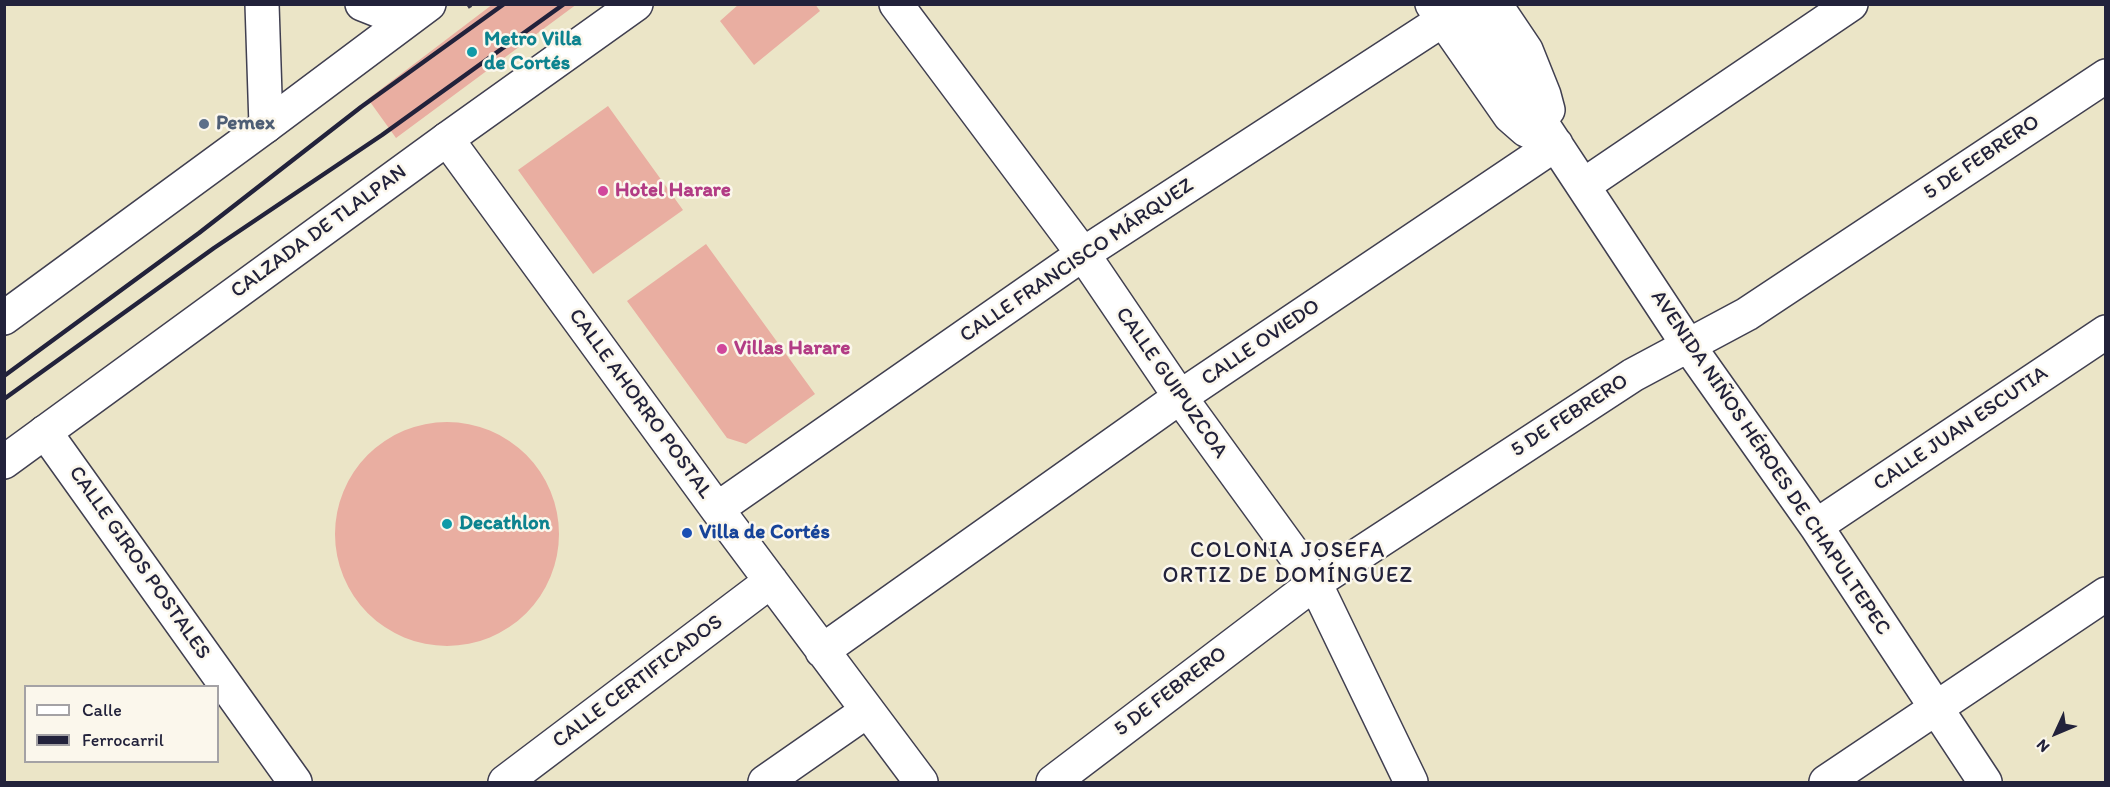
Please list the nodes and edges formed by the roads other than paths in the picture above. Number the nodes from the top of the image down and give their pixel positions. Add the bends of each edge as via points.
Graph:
1 (262, 4) edge
2 (362, 4) edge
3 (636, 4) edge
4 (896, 4) edge
5 (1495, 4) edge
6 (1851, 4) edge
7 (1446, 10) edge
8 (417, 13) edge
9 (2106, 76) edge
10 (267, 126) junction
11 (447, 140) junction
12 (1556, 144) junction
13 (1584, 185) junction
14 (1083, 254) junction
15 (7, 310) edge
16 (2106, 332) edge
17 (1688, 345) junction
18 (1180, 398) junction
19 (45, 432) junction
20 (4, 462) edge
21 (717, 509) junction
22 (1816, 526) junction
23 (771, 581) junction
24 (1315, 583) junction
25 (2106, 594) edge
26 (822, 651) junction
27 (1936, 708) junction
28 (867, 711) junction
29 (295, 783) edge
30 (505, 783) edge
31 (765, 783) edge
32 (921, 783) edge
33 (1053, 783) edge
34 (1411, 783) edge
35 (1826, 783) edge
36 (1985, 783) edge

1 - 10 main road
2 - 8 main road
3 - 11 main road, CALZADA DE TLALPAN
4 - 14 main road, CALLE GUIPUZCOA
5 - 12 main road, AVENIDA NIÑOS HÉROES DE CHAPULTEPEC via 1526,50 1544,95
6 - 13 main road
7 - 12 main road via 1510,117 1526,130
7 - 14 main road, CALLE FRANCISCO MÁRQUEZ
8 - 10 main road
9 - 17 main road, 5 DE FEBRERO via 1747,314
10 - 15 main road
11 - 19 main road, CALZADA DE TLALPAN
11 - 21 main road, CALLE AHORRO POSTAL
12 - 13 main road, AVENIDA NIÑOS HÉROES DE CHAPULTEPEC
12 - 18 main road, CALLE OVIEDO
13 - 17 main road, AVENIDA NIÑOS HÉROES DE CHAPULTEPEC
14 - 18 main road, CALLE GUIPUZCOA
14 - 21 main road, CALLE FRANCISCO MÁRQUEZ
16 - 22 main road, CALLE JUAN ESCUTIA
17 - 22 main road, AVENIDA NIÑOS HÉROES DE CHAPULTEPEC
17 - 24 main road, 5 DE FEBRERO via 1633,375
18 - 24 main road, CALLE GUIPUZCOA
18 - 26 main road, CALLE OVIEDO
19 - 20 main road, CALZADA DE TLALPAN
19 - 29 main road, CALLE GIROS POSTALES
21 - 23 main road, CALLE AHORRO POSTAL
22 - 27 main road, AVENIDA NIÑOS HÉROES DE CHAPULTEPEC
23 - 26 main road, CALLE AHORRO POSTAL
23 - 30 main road, CALLE CERTIFICADOS
24 - 33 main road, 5 DE FEBRERO
24 - 34 main road, CALLE GUIPUZCOA
25 - 27 main road
26 - 28 main road, CALLE AHORRO POSTAL
27 - 35 main road
27 - 36 main road, AVENIDA NIÑOS HÉROES DE CHAPULTEPEC
28 - 31 main road
28 - 32 main road, CALLE AHORRO POSTAL

